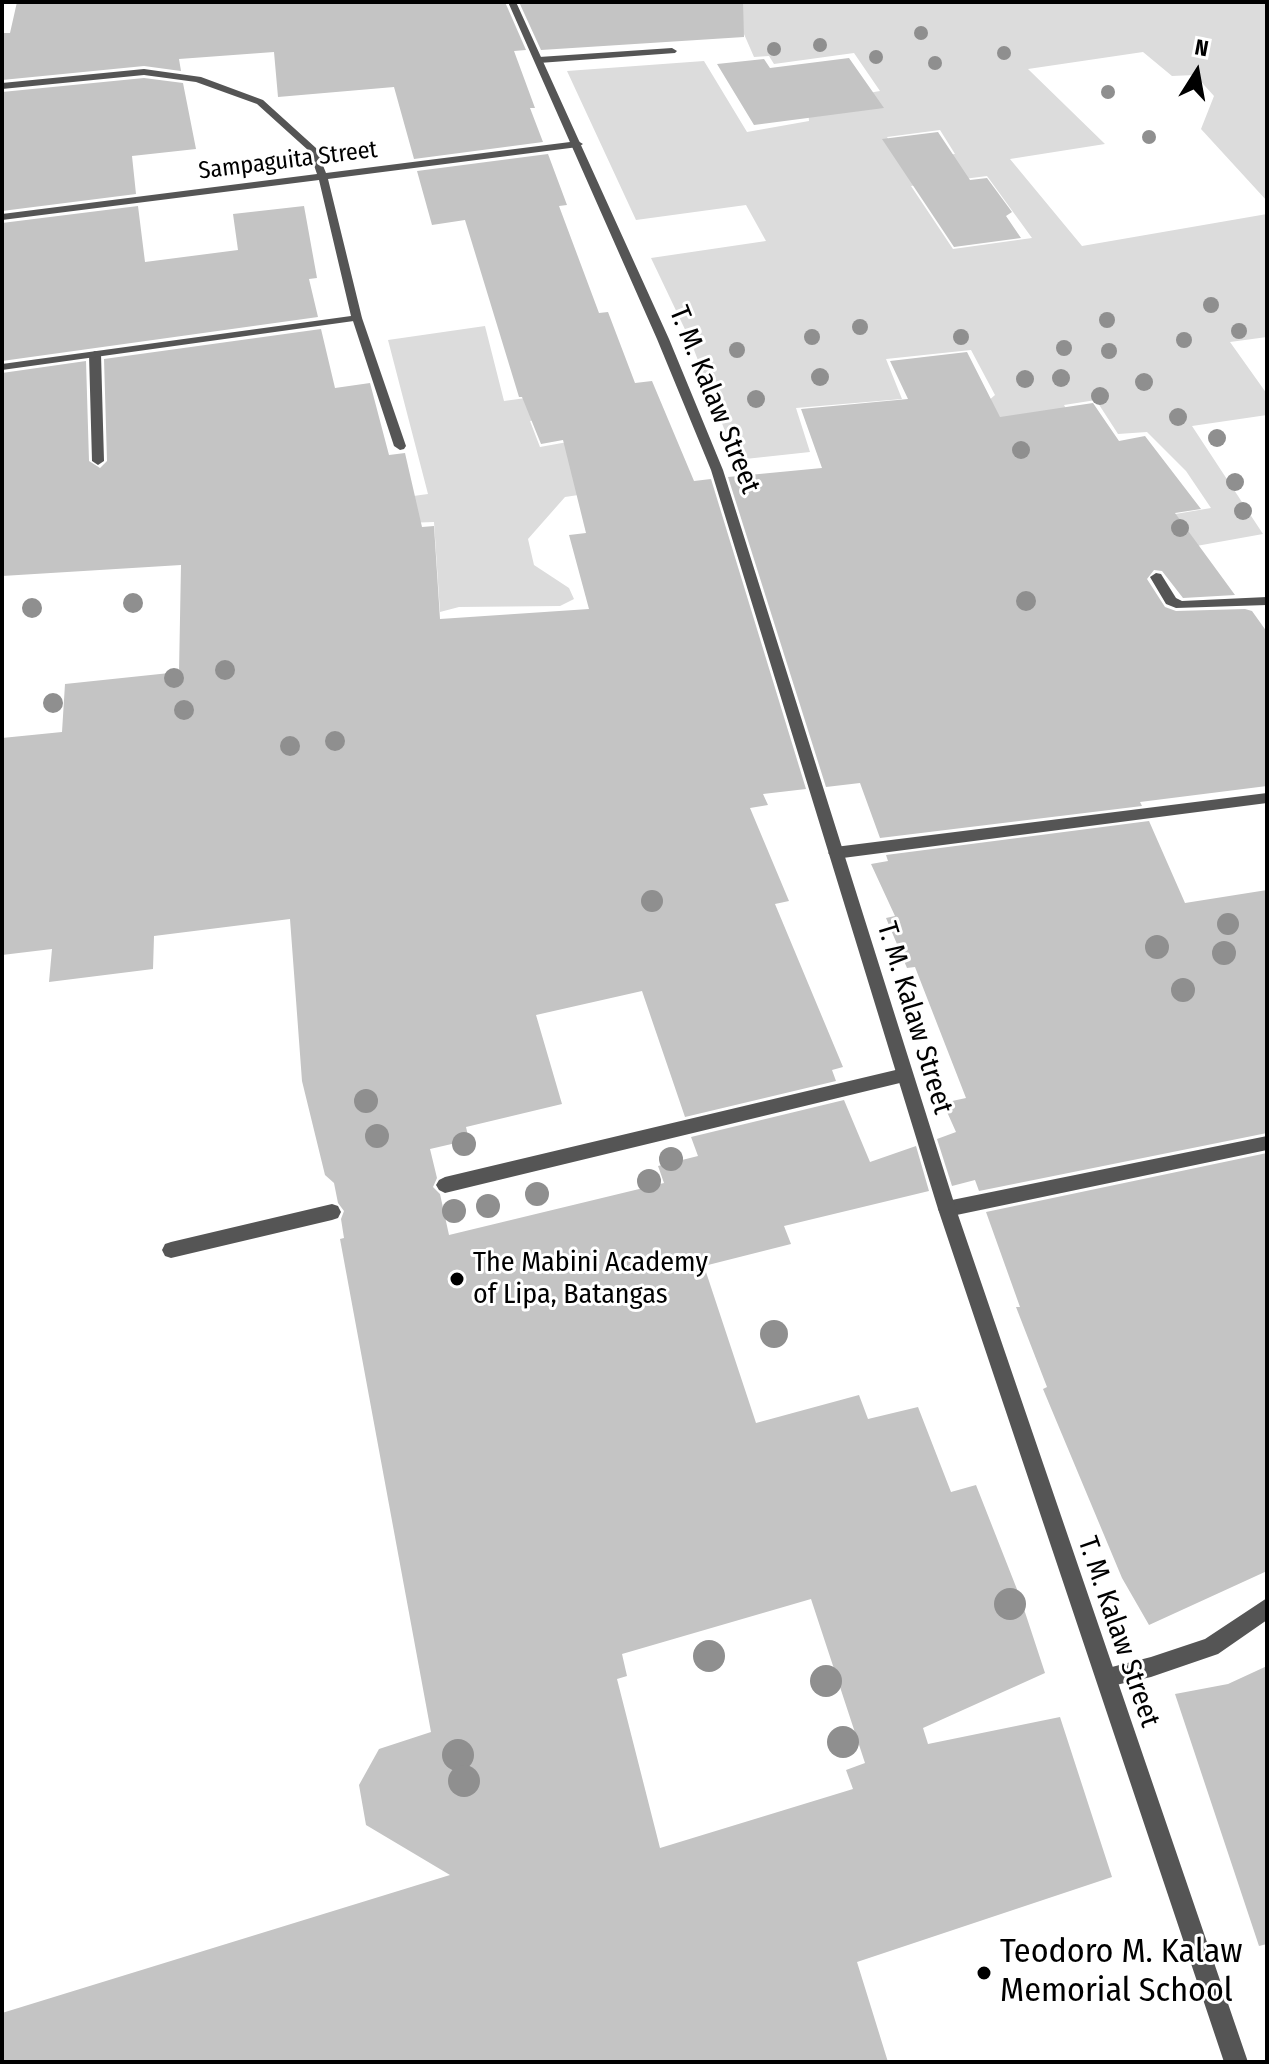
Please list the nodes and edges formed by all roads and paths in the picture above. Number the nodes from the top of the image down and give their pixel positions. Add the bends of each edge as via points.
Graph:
1 (512, 2) edge
2 (672, 51) dead end
3 (539, 60) junction
4 (2, 86) edge
5 (578, 144) junction
6 (323, 177) junction
7 (2, 217) edge
8 (357, 318) junction
9 (95, 354) junction
10 (2, 367) edge
11 (400, 446) dead end
12 (98, 461) dead end
13 (1156, 577) dead end
14 (1267, 601) edge
15 (1267, 798) edge
16 (835, 853) junction
17 (904, 1075) junction
18 (1267, 1143) edge
19 (445, 1185) dead end
20 (947, 1209) junction
21 (332, 1212) dead end
22 (171, 1250) dead end
23 (1267, 1608) edge
24 (1107, 1677) junction
25 (1236, 2062) edge

1 - 3 street, T. M. Kalaw Street
2 - 3 street
3 - 5 street, T. M. Kalaw Street
4 - 6 street via 144,72 198,79 260,102 313,150
5 - 6 street, Sampaguita Street
5 - 16 street, T. M. Kalaw Street via 717,470
6 - 7 street, Sampaguita Street
6 - 8 street
8 - 9 street
8 - 11 street
9 - 10 street
9 - 12 street
13 - 14 street via 1171,601 1181,605
15 - 16 street
16 - 17 street, T. M. Kalaw Street
17 - 19 street
17 - 20 street, T. M. Kalaw Street
18 - 20 street
20 - 24 street, T. M. Kalaw Street
21 - 22 street
23 - 24 street via 1211,1647
24 - 25 street, T. M. Kalaw Street

